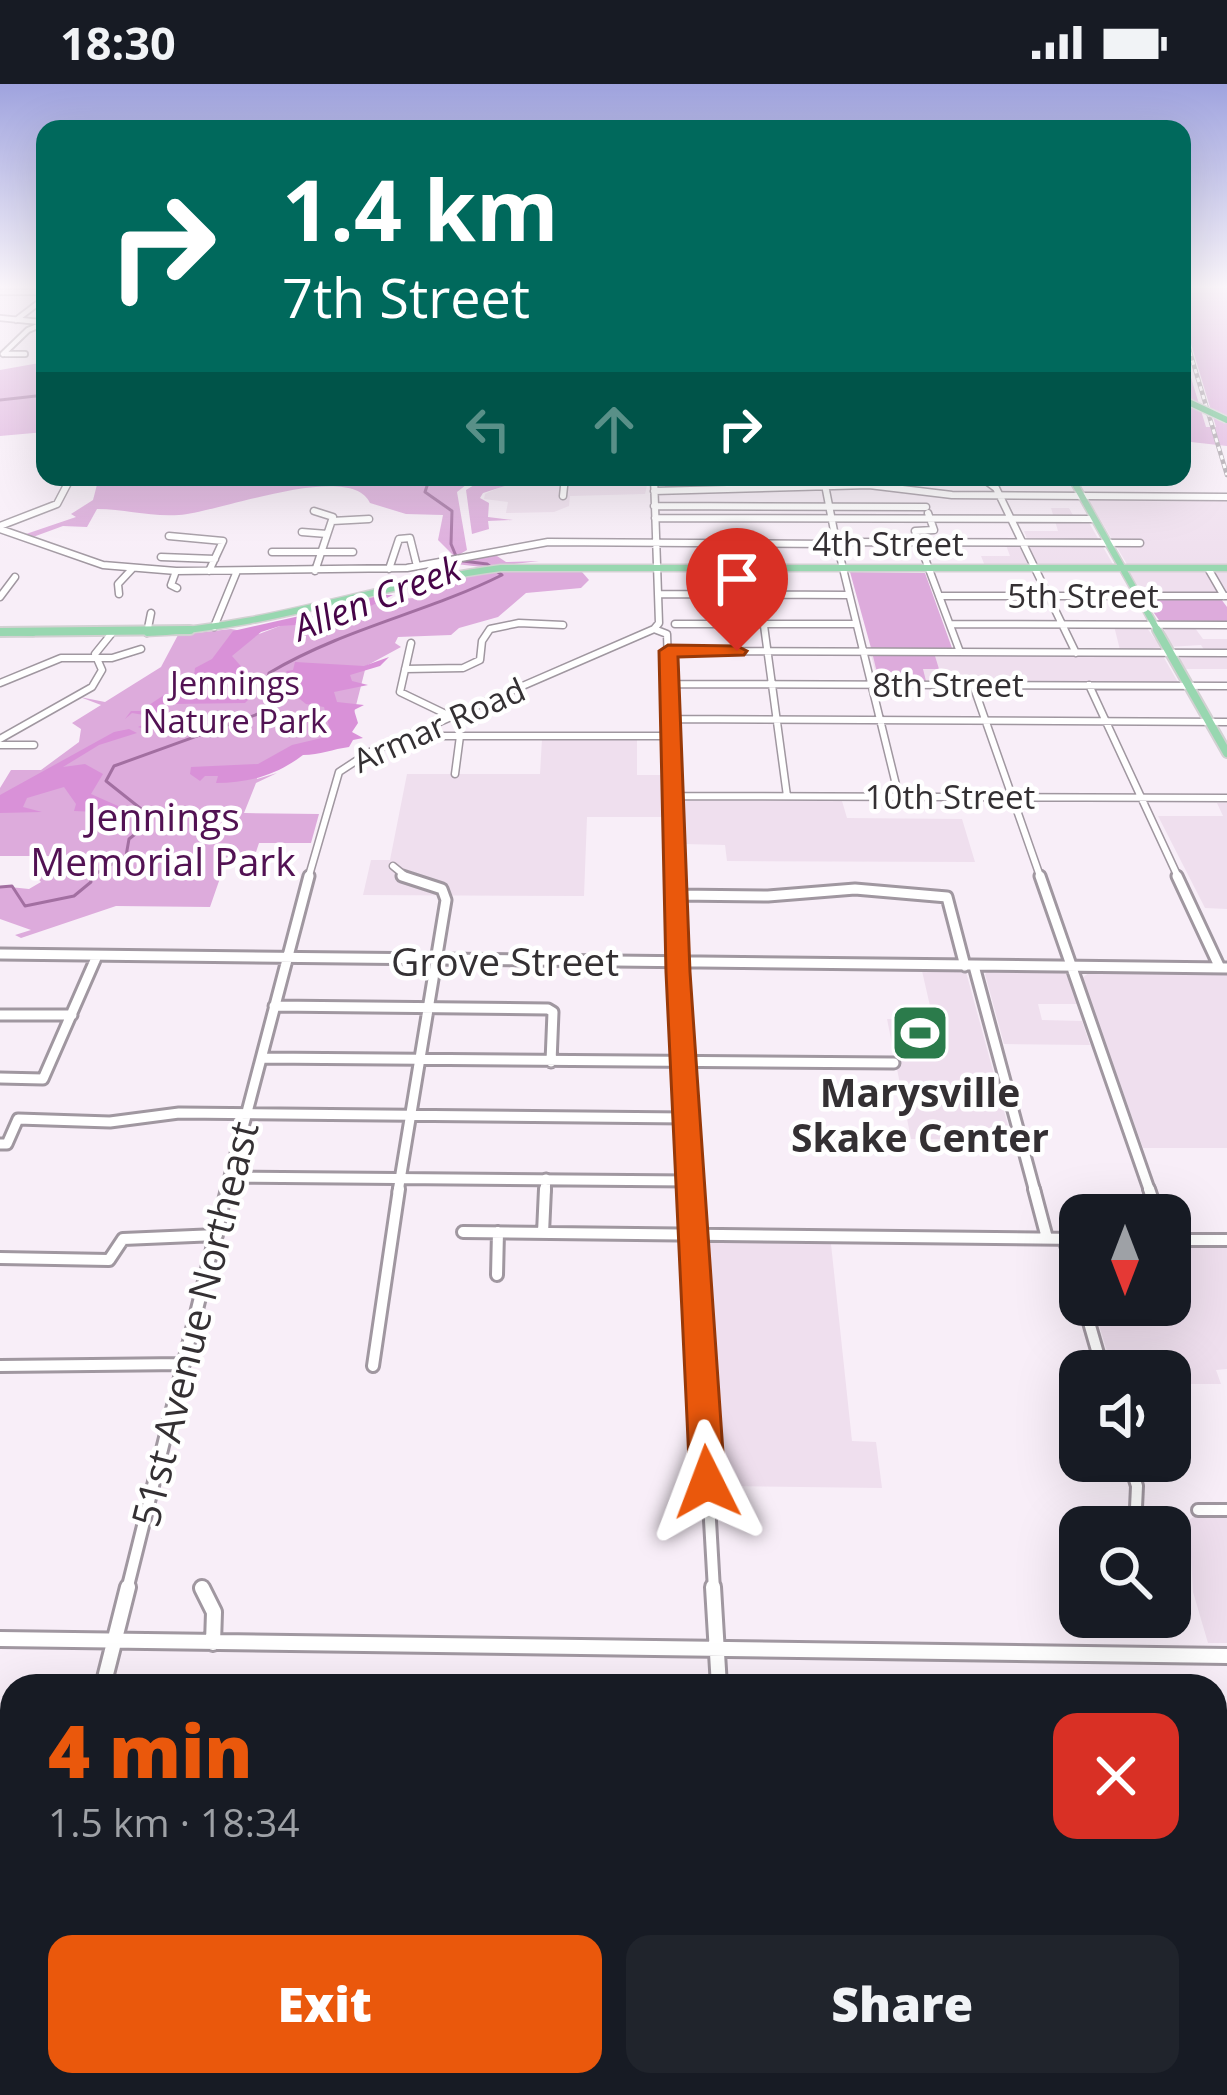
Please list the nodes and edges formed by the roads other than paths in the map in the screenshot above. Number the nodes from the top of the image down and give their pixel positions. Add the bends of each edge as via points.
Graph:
1 (1191, 395) edge
2 (1227, 417) edge
3 (66, 486) edge
4 (564, 486) edge
5 (654, 486) edge
6 (799, 486) edge
7 (841, 486) edge
8 (920, 486) edge
9 (990, 486) edge
10 (1066, 486) edge
11 (1075, 486) edge
12 (826, 490) dead end
13 (654, 491) junction
14 (918, 492) junction
15 (1000, 495) junction
16 (563, 496) dead end
17 (1044, 496) junction
18 (1079, 496) junction
19 (1227, 497) edge
20 (654, 506) junction
21 (748, 506) junction
22 (829, 506) junction
23 (926, 507) junction
24 (314, 511) dead end
25 (655, 518) junction
26 (749, 518) junction
27 (830, 518) junction
28 (369, 519) dead end
29 (930, 519) junction
30 (1012, 519) junction
31 (1093, 519) junction
32 (332, 521) junction
33 (0, 527) edge
34 (302, 532) dead end
35 (327, 534) junction
36 (169, 536) dead end
37 (655, 542) junction
38 (753, 542) junction
39 (837, 543) junction
40 (919, 543) junction
41 (1023, 543) junction
42 (1140, 543) dead end
43 (1106, 544) junction
44 (272, 552) dead end
45 (320, 552) junction
46 (353, 552) dead end
47 (161, 557) dead end
48 (215, 559) junction
49 (417, 566) junction
50 (656, 567) junction
51 (132, 568) junction
52 (756, 568) junction
53 (842, 568) junction
54 (929, 568) junction
55 (1035, 568) junction
56 (1121, 568) junction
57 (389, 569) junction
58 (1227, 569) edge
59 (1209, 570) junction
60 (176, 571) junction
61 (209, 571) junction
62 (315, 571) junction
63 (237, 572) junction
64 (15, 577) dead end
65 (177, 588) dead end
66 (119, 594) dead end
67 (658, 594) junction
68 (760, 595) junction
69 (848, 595) junction
70 (939, 596) junction
71 (1048, 596) junction
72 (1136, 596) junction
73 (0, 597) edge
74 (1226, 598) edge
75 (151, 613) dead end
76 (675, 624) dead end
77 (764, 624) junction
78 (856, 624) junction
79 (950, 624) junction
80 (563, 625) dead end
81 (1062, 625) junction
82 (1152, 625) junction
83 (1227, 625) edge
84 (214, 627) junction
85 (654, 629) junction
86 (0, 632) edge
87 (112, 633) junction
88 (147, 633) junction
89 (411, 644) dead end
90 (141, 649) dead end
91 (668, 651) junction
92 (768, 651) junction
93 (864, 652) junction
94 (960, 652) junction
95 (1076, 653) junction
96 (1169, 653) junction
97 (1227, 653) edge
98 (98, 658) junction
99 (405, 669) junction
100 (9, 678) junction
101 (0, 682) edge
102 (25, 683) dead end
103 (669, 684) junction
104 (772, 684) junction
105 (872, 685) junction
106 (973, 685) junction
107 (1089, 686) junction
108 (1188, 686) junction
109 (1227, 686) edge
110 (452, 717) junction
111 (670, 719) junction
112 (777, 719) junction
113 (880, 720) junction
114 (986, 721) junction
115 (1106, 722) junction
116 (1209, 722) junction
117 (1227, 722) edge
118 (420, 731) junction
119 (460, 736) junction
120 (671, 736) junction
121 (0, 742) edge
122 (34, 745) dead end
123 (1227, 753) edge
124 (454, 774) dead end
125 (673, 796) junction
126 (788, 796) junction
127 (899, 797) junction
128 (1012, 797) junction
129 (1143, 798) junction
130 (1227, 798) edge
131 (393, 866) dead end
132 (676, 895) junction
133 (0, 954) edge
134 (96, 958) junction
135 (284, 960) junction
136 (433, 962) junction
137 (678, 963) junction
138 (970, 966) junction
139 (1072, 967) junction
140 (1223, 968) edge
141 (274, 1006) junction
142 (427, 1008) junction
143 (0, 1015) edge
144 (72, 1016) junction
145 (262, 1058) junction
146 (416, 1061) junction
147 (551, 1062) junction
148 (683, 1062) junction
149 (894, 1063) dead end
150 (0, 1078) edge
151 (249, 1114) junction
152 (410, 1116) junction
153 (686, 1118) junction
154 (0, 1144) edge
155 (232, 1177) junction
156 (401, 1179) junction
157 (546, 1179) junction
158 (690, 1181) junction
159 (1151, 1194) edge
160 (464, 1232) dead end
161 (499, 1232) junction
162 (543, 1233) junction
163 (693, 1234) junction
164 (217, 1235) junction
165 (1047, 1238) junction
166 (1059, 1238) edge
167 (1191, 1240) edge
168 (1227, 1240) edge
169 (0, 1258) edge
170 (497, 1275) dead end
171 (184, 1364) junction
172 (0, 1366) edge
173 (373, 1366) dead end
174 (1198, 1510) dead end
175 (1227, 1510) edge
176 (202, 1588) dead end
177 (0, 1639) edge
178 (114, 1641) junction
179 (213, 1643) junction
180 (717, 1651) junction
181 (1227, 1656) edge
182 (106, 1674) edge
183 (718, 1674) edge

1 - 2 highway, bridge
3 - 33 street via 55,506
4 - 16 street
5 - 13 street
6 - 13 street
7 - 14 street
8 - 14 street
9 - 15 street
10 - 17 street
11 - 18 main road
12 - 22 street
13 - 20 street
14 - 15 street
14 - 23 street
15 - 17 street
15 - 30 street
17 - 18 street
18 - 19 street
18 - 31 main road
20 - 21 street
20 - 25 street
21 - 22 street
21 - 26 street
22 - 23 street
22 - 27 street
23 - 29 street
24 - 32 street
25 - 26 street
25 - 37 street
26 - 27 street
26 - 38 street
27 - 29 street
27 - 39 street
28 - 32 street
29 - 30 street
29 - 40 street via 934,530 915,531
30 - 31 street
30 - 41 street
31 - 43 main road
32 - 35 street
33 - 51 street via 98,564
34 - 35 street
35 - 45 street
36 - 48 street via 223,541
37 - 38 street
37 - 49 street via 539,543
37 - 50 street
38 - 39 street
38 - 52 street
39 - 40 street
39 - 53 street
40 - 41 street
40 - 54 street
41 - 43 street
41 - 55 street
42 - 43 street
43 - 56 main road
44 - 45 street
45 - 46 street
45 - 62 street
47 - 48 street
48 - 61 street
49 - 57 street
49 - 57 street via 410,538 399,539
50 - 52 main road, 4th Street
50 - 67 street
50 - 84 main road, 4th Street via 480,570
51 - 60 street
51 - 66 street
52 - 53 main road, 4th Street
52 - 68 street
53 - 54 main road, 4th Street
53 - 69 street
54 - 55 main road, 4th Street
54 - 70 street
55 - 56 main road, 4th Street
55 - 71 street
56 - 58 main road, 4th Street
56 - 59 main road, 4th Street
56 - 72 main road
57 - 62 street
58 - 59 main road, 4th Street
59 - 74 street
60 - 61 street
60 - 65 street
61 - 63 street
62 - 63 street
63 - 84 street
64 - 73 street
67 - 68 street
67 - 85 street
68 - 69 street
68 - 77 street
69 - 78 street
70 - 71 street, 5th Street
70 - 79 street
71 - 72 street, 5th Street
71 - 81 street
72 - 74 street, 5th Street
72 - 82 main road
75 - 88 street
76 - 77 street
77 - 78 street
77 - 92 street
78 - 93 street
79 - 81 street
79 - 94 street
80 - 99 street via 490,629 471,667
81 - 82 street
81 - 95 street
82 - 83 street
82 - 96 main road
84 - 88 main road, 4th Street
85 - 91 street via 667,634
85 - 110 street, Armar Road
86 - 87 main road, 4th Street
87 - 88 main road, 4th Street
87 - 98 street
89 - 99 street
90 - 98 street
91 - 92 street
91 - 103 street
92 - 93 street
92 - 104 street
93 - 94 street
93 - 105 street
94 - 95 street
95 - 96 street
96 - 97 street
96 - 108 main road
98 - 100 street via 62,654
98 - 121 street via 102,670 92,687
99 - 110 street via 400,692
100 - 101 street
100 - 102 street
103 - 104 street, 8th Street
103 - 111 street
104 - 105 street, 8th Street
104 - 112 street
105 - 106 street, 8th Street
105 - 113 street
106 - 107 street, 8th Street
106 - 114 street
107 - 108 street, 8th Street
107 - 115 street
108 - 109 street, 8th Street
108 - 116 main road
110 - 118 street, Armar Road
111 - 112 street
111 - 120 street
112 - 113 street
112 - 126 street
113 - 114 street
113 - 127 street
114 - 115 street
114 - 128 street
115 - 116 street
115 - 129 street
116 - 117 street
116 - 123 main road
118 - 119 street
118 - 135 street, Armar Road via 339,772
119 - 120 street
119 - 124 street
120 - 125 street
121 - 122 street
125 - 126 street, 10th Street
125 - 132 street
126 - 127 street, 10th Street
127 - 128 street, 10th Street
128 - 129 street, 10th Street
128 - 139 street
129 - 130 street, 10th Street
129 - 140 street
131 - 136 street via 446,894
132 - 137 street
132 - 138 street via 855,889 947,897
133 - 134 street, Grove Street
134 - 135 street, Grove Street
134 - 144 street
135 - 136 street, Grove Street
135 - 141 street, 51st Avenue Northeast
136 - 137 street, Grove Street
136 - 142 street
137 - 138 street, Grove Street
137 - 148 street
138 - 139 street, Grove Street
138 - 165 street
139 - 140 street, Grove Street
139 - 159 street
141 - 142 street
141 - 145 street, 51st Avenue Northeast
142 - 146 street
142 - 147 street via 548,1009
143 - 144 street
144 - 150 street via 43,1079
145 - 146 street
145 - 151 street, 51st Avenue Northeast
146 - 147 street
146 - 152 street
147 - 148 street
148 - 149 street
148 - 153 street
151 - 152 street
151 - 154 street via 18,1119
151 - 155 street, 51st Avenue Northeast
152 - 153 street
152 - 156 street
153 - 158 street
155 - 156 street
155 - 164 street, 51st Avenue Northeast
156 - 157 street
156 - 173 street
157 - 158 street
157 - 162 street
158 - 163 street
160 - 161 street
161 - 162 street
161 - 170 street
162 - 163 street
163 - 165 street
163 - 180 street
164 - 169 street via 137,1235 123,1239 109,1260
164 - 171 street, 51st Avenue Northeast
165 - 166 street
167 - 168 street
171 - 172 street
171 - 178 street, 51st Avenue Northeast
174 - 175 street
176 - 179 street via 214,1612
177 - 178 street
178 - 179 street
178 - 182 street, 51st Avenue Northeast
179 - 180 street
180 - 181 street
180 - 183 street

